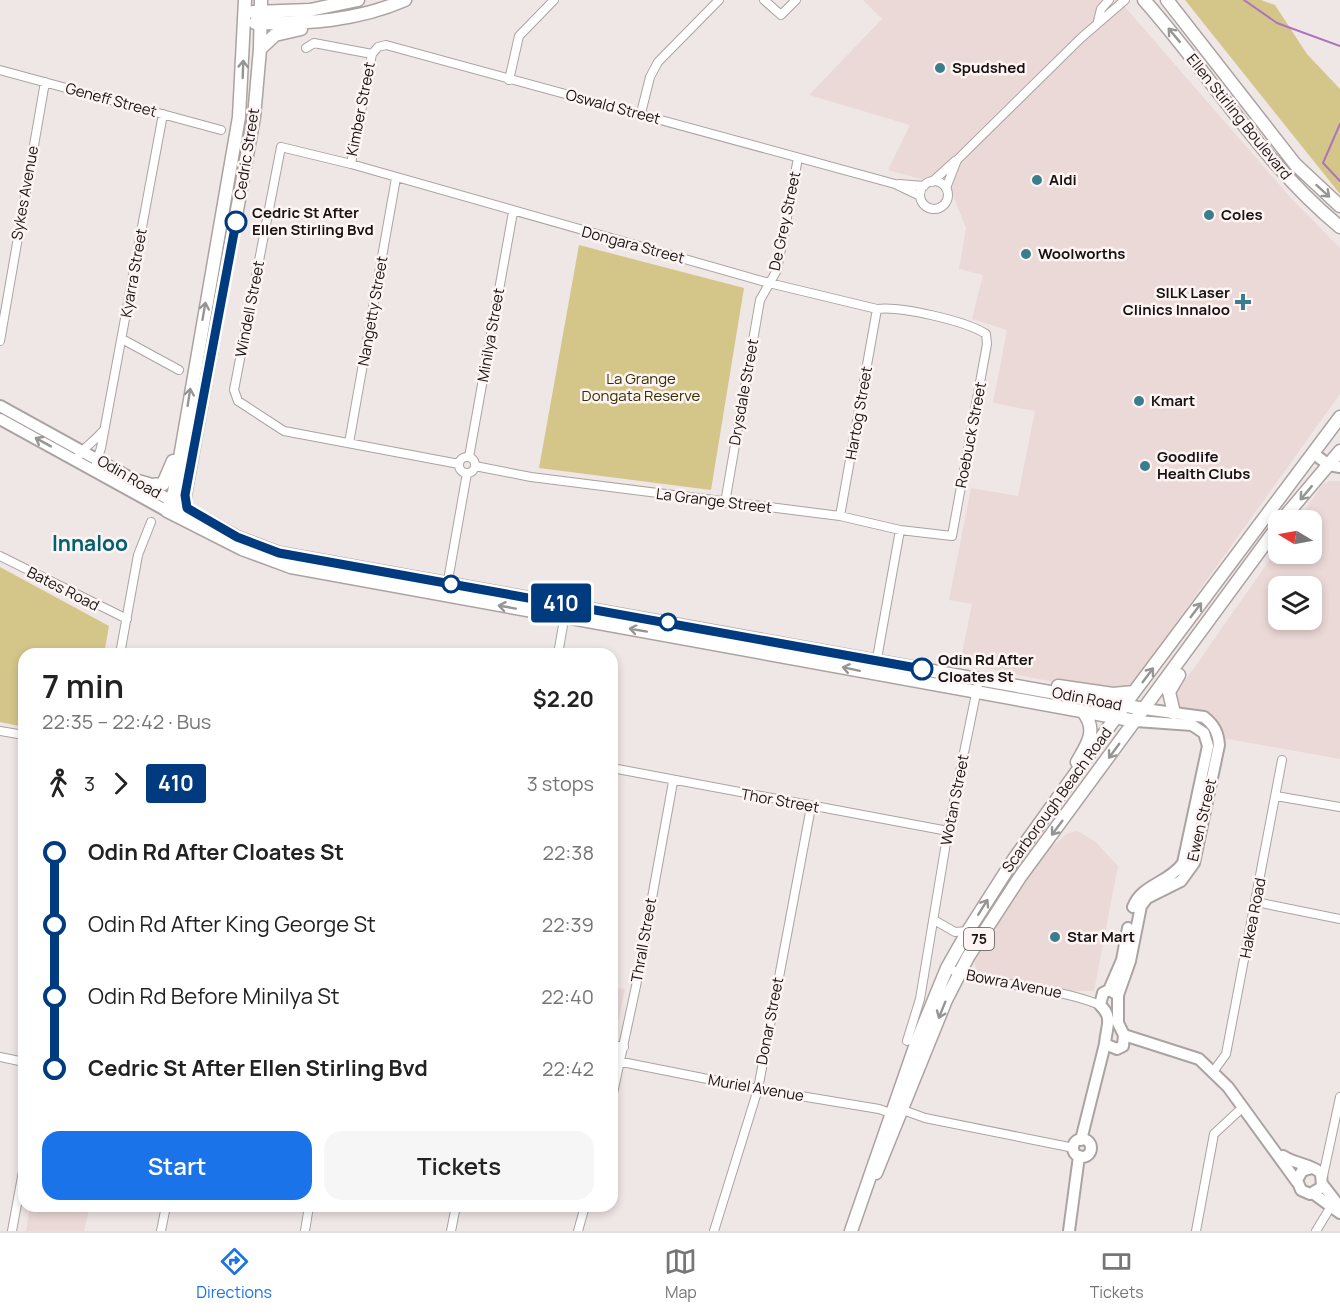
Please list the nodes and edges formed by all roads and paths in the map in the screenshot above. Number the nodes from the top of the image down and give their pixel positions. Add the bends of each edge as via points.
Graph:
1 (282, 0) edge
2 (358, 0) edge
3 (405, 0) edge
4 (554, 0) edge
5 (719, 0) edge
6 (764, 0) edge
7 (796, 0) edge
8 (1109, 0) edge
9 (1125, 0) edge
10 (1144, 0) edge
11 (1167, 0) edge
12 (310, 10) junction
13 (245, 12) edge
14 (261, 12) edge
15 (337, 20) junction
16 (1098, 21) junction
17 (260, 48) junction
18 (306, 48) dead end
19 (372, 54) junction
20 (0, 70) edge
21 (509, 80) junction
22 (45, 82) junction
23 (640, 113) junction
24 (162, 114) junction
25 (221, 130) dead end
26 (281, 147) joint
27 (798, 158) junction
28 (957, 160) junction
29 (351, 164) junction
30 (396, 178) junction
31 (932, 182) junction
32 (895, 184) junction
33 (924, 186) junction
34 (946, 188) junction
35 (920, 196) junction
36 (1340, 206) edge
37 (513, 212) junction
38 (1340, 228) edge
39 (769, 284) junction
40 (877, 309) junction
41 (986, 334) joint
42 (122, 339) junction
43 (0, 341) edge
44 (179, 370) dead end
45 (0, 405) edge
46 (1340, 417) edge
47 (0, 418) edge
48 (184, 425) junction
49 (103, 431) junction
50 (349, 443) junction
51 (81, 450) junction
52 (1340, 452) edge
53 (1314, 454) junction
54 (469, 457) junction
55 (98, 459) junction
56 (76, 460) junction
57 (459, 464) junction
58 (476, 466) junction
59 (1335, 466) edge
60 (93, 469) junction
61 (467, 473) junction
62 (138, 482) junction
63 (725, 503) junction
64 (170, 506) junction
65 (1292, 510) edge
66 (184, 513) junction
67 (840, 516) junction
68 (151, 522) dead end
69 (900, 530) junction
70 (952, 536) joint
71 (1268, 540) edge
72 (0, 556) edge
73 (447, 583) junction
74 (445, 596) junction
75 (566, 611) junction
76 (127, 620) junction
77 (1209, 622) junction
78 (121, 648) edge
79 (559, 648) edge
80 (876, 661) junction
81 (874, 674) junction
82 (979, 679) junction
83 (1034, 689) junction
84 (1134, 692) junction
85 (976, 693) junction
86 (1125, 706) junction
87 (1144, 709) junction
88 (1083, 712) junction
89 (1174, 713) junction
90 (1117, 718) junction
91 (1136, 721) junction
92 (0, 731) edge
93 (18, 734) edge
94 (1281, 760) dead end
95 (1209, 765) junction
96 (618, 769) edge
97 (673, 782) junction
98 (1276, 796) junction
99 (811, 807) junction
100 (1340, 807) edge
101 (1038, 827) junction
102 (948, 831) junction
103 (1256, 902) junction
104 (1340, 919) edge
105 (934, 920) junction
106 (968, 931) junction
107 (946, 968) junction
108 (959, 973) junction
109 (1110, 993) junction
110 (1082, 998) junction
111 (1100, 1005) junction
112 (907, 1041) dead end
113 (1121, 1043) junction
114 (1105, 1044) junction
115 (618, 1046) edge
116 (624, 1047) junction
117 (0, 1057) edge
118 (18, 1061) edge
119 (618, 1061) edge
120 (621, 1062) junction
121 (1213, 1072) junction
122 (618, 1074) edge
123 (758, 1089) junction
124 (1340, 1097) edge
125 (1243, 1107) junction
126 (898, 1113) junction
127 (1081, 1148) junction
128 (1276, 1151) junction
129 (1329, 1151) junction
130 (1312, 1168) junction
131 (1323, 1180) junction
132 (1297, 1182) junction
133 (1314, 1194) junction
134 (18, 1198) edge
135 (1335, 1207) edge
136 (164, 1212) edge
137 (308, 1212) edge
138 (455, 1212) edge
139 (583, 1212) edge
140 (1340, 1214) edge
141 (12, 1231) edge
142 (161, 1231) edge
143 (304, 1231) edge
144 (451, 1231) edge
145 (578, 1231) edge
146 (714, 1231) edge
147 (850, 1231) edge
148 (1069, 1231) edge
149 (1076, 1231) edge
150 (1196, 1231) edge
151 (1316, 1231) edge

1 - 12 main road
2 - 12 main road
3 - 15 main road
4 - 21 street via 519,36
5 - 23 street via 658,62
6 - 7 street via 781,15
8 - 16 street
9 - 16 street
38 -> 10 main road, Ellen Stirling Boulevard via 1253,137
11 -> 36 main road, Ellen Stirling Boulevard via 1295,164
12 - 14 main road
13 - 14 main road
48 -> 13 main road, Cedric Street via 236,135
14 - 15 main road via 298,24
14 - 17 main road, Cedric Street
15 - 17 main road via 275,35
16 - 28 street
17 - 66 main road, Cedric Street via 252,128
18 - 19 street, Oswald Street via 314,44
19 - 21 street, Oswald Street via 386,45
19 - 29 street, Kimber Street
20 - 22 street, Geneff Street
21 - 23 street, Oswald Street
22 - 24 street, Geneff Street
22 - 43 street, Sykes Avenue
23 - 27 street, Oswald Street
24 - 25 street, Geneff Street
24 - 42 street, Kyarra Street
26 - 29 street, Dongara Street
26 - 50 street, Windell Street via 234,390 238,401 284,431
27 - 32 street, Oswald Street
27 - 39 street, De Grey Street via 777,270
28 - 31 street
28 - 34 street
29 - 30 street, Dongara Street
30 - 37 street, Dongara Street
30 - 50 street, Nangetty Street
31 - 33 street
31 - 34 street
32 - 33 street
32 - 35 street, Oswald Street
33 - 35 street
34 - 35 street via 947,200 936,209 927,207
37 - 39 street, Dongara Street
37 - 54 street, Minilya Street
39 - 40 street, Dongara Street
39 - 63 street, Drysdale Street via 760,300
40 - 41 street, Dongara Street via 936,318
40 - 67 street, Hartog Street
41 - 70 street, Roebuck Street
42 - 44 street
42 - 49 street, Kyarra Street
45 - 51 main road, Odin Road
46 - 53 main road, Scarborough Beach Road / 75
56 -> 47 main road, Odin Road
48 - 62 main road via 171,471 163,484
48 - 64 main road, Cedric Street
49 - 51 street
49 - 55 street, Kyarra Street
50 - 57 street
51 - 55 main road, Odin Road
51 - 56 street
52 - 53 main road
52 - 59 main road
53 - 59 main road
84 -> 53 main road, Scarborough Beach Road / 75
54 - 57 street
54 - 58 street
55 - 60 street, Kyarra Street
55 - 62 main road, Odin Road
56 - 60 main road, Odin Road
57 - 61 street
58 - 61 street
58 - 63 street, La Grange Street
59 -> 65 main road
60 - 64 main road, Odin Road
61 - 73 street
62 - 64 main road, Odin Road
63 - 67 street, La Grange Street
64 - 66 main road, Odin Road
66 - 73 main road, Odin Road via 279,553
66 - 74 main road, Odin Road via 242,549 280,564
67 - 69 street, La Grange Street
68 - 76 street via 138,555
69 - 70 street, La Grange Street
69 - 80 street
71 - 77 main road, Scarborough Beach Road / 75
72 - 76 street, Bates Road
73 - 74 street
73 - 75 main road, Odin Road
75 -> 74 main road, Odin Road
75 - 79 street
75 - 80 main road, Odin Road
81 -> 75 main road, Odin Road
76 - 78 street
77 - 87 main road, Scarborough Beach Road / 75
77 - 89 main road via 1200,646 1169,692
80 - 81 street
80 - 82 main road, Odin Road
81 - 85 main road, Odin Road
82 - 83 main road, Odin Road
82 - 85 street, Wotan Street
83 - 84 main road via 1050,685 1113,694
83 - 86 main road, Odin Road
84 - 86 main road, Scarborough Beach Road / 75
85 - 88 main road, Odin Road
85 - 102 street, Wotan Street
86 - 87 main road, Odin Road
86 - 90 main road, Scarborough Beach Road / 75
87 - 89 main road, Ewen Street
87 - 91 main road, Scarborough Beach Road / 75
88 - 90 main road, Odin Road
88 - 101 main road via 1090,724 1089,742
89 - 95 main road, Ewen Street via 1204,717 1212,723 1219,745
90 - 91 main road, Odin Road
90 - 101 main road, Scarborough Beach Road / 75
91 - 95 main road, Ewen Street via 1200,728 1208,746
91 -> 108 main road, Scarborough Beach Road / 75 via 1020,877
92 - 93 street
94 - 98 street, Hakea Road
95 - 109 main road, Ewen Street via 1191,871 1181,881 1147,898 1141,906 1130,961
96 - 97 street, Thor Street
97 - 99 street, Thor Street
97 - 116 street, Thrall Street
98 - 100 street
98 - 103 street, Hakea Road
99 - 102 street, Thor Street
99 - 123 street, Donar Street
106 -> 101 main road, Scarborough Beach Road / 75
102 - 105 street, Wotan Street
103 - 104 street
103 - 121 street, Hakea Road via 1226,1054
105 - 106 street via 956,932
105 - 112 street, Wotan Street via 920,999
106 - 107 main road, Scarborough Beach Road / 75
107 - 108 street, Bowra Avenue
107 - 126 main road, Scarborough Beach Road / 75
108 - 110 street, Bowra Avenue
108 -> 126 main road, Scarborough Beach Road / 75
109 - 110 street, Bowra Avenue
109 - 111 main road, Ewen Street
109 - 113 main road, Ewen Street
110 - 111 street, Bowra Avenue
111 - 114 main road via 1110,1020
113 - 114 main road
113 - 121 main road via 1187,1053
113 - 127 main road via 1107,1060
114 - 127 main road
115 - 116 street
116 - 120 street, Thrall Street
117 - 118 street
119 - 120 street, Muriel Avenue
120 - 122 street, Thrall Street
120 - 123 street, Muriel Avenue
121 - 125 main road
123 - 126 street, Muriel Avenue
123 - 146 street, Donar Street
124 - 129 street
125 - 128 main road
125 - 150 street via 1214,1134
126 - 127 street, Muriel Avenue
126 - 147 main road, Scarborough Beach Road / 75 via 883,1160
127 - 148 main road
127 - 149 main road
128 - 130 main road
128 - 132 main road
129 - 130 street
129 - 131 street
130 - 131 main road
130 - 132 main road via 1300,1173
131 - 133 main road
131 - 135 main road
132 - 133 main road via 1303,1192
133 - 135 main road
134 - 141 street
135 - 140 main road
135 - 151 street
136 - 142 street
137 - 143 street
138 - 144 street
139 - 145 street

